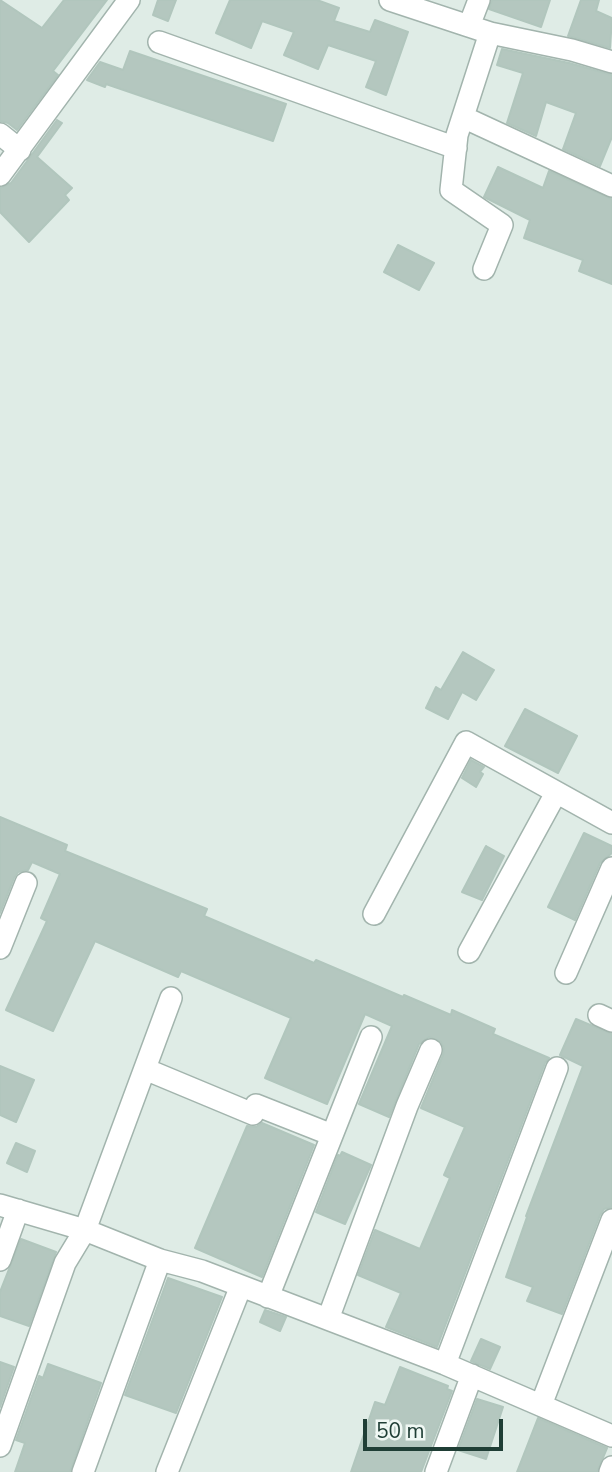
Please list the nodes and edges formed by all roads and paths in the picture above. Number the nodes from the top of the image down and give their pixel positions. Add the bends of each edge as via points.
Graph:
1 (129, 0) edge
2 (390, 0) edge
3 (479, 0) edge
4 (469, 26) junction
5 (490, 33) junction
6 (159, 42) dead end
7 (612, 62) edge
8 (463, 117) junction
9 (0, 134) edge
10 (456, 148) junction
11 (20, 150) junction
12 (0, 175) edge
13 (612, 186) edge
14 (484, 269) dead end
15 (556, 793) junction
16 (612, 823) edge
17 (612, 868) edge
18 (26, 883) dead end
19 (374, 914) dead end
20 (0, 948) edge
21 (469, 952) dead end
22 (566, 973) dead end
23 (171, 998) dead end
24 (371, 1037) dead end
25 (431, 1050) dead end
26 (557, 1068) dead end
27 (145, 1069) junction
28 (332, 1135) junction
29 (9, 1208) edge
30 (612, 1220) edge
31 (85, 1230) junction
32 (0, 1260) edge
33 (160, 1260) junction
34 (241, 1286) junction
35 (268, 1297) junction
36 (327, 1319) junction
37 (445, 1364) junction
38 (472, 1375) junction
39 (541, 1405) junction
40 (612, 1436) edge
41 (0, 1446) edge
42 (83, 1472) edge
43 (167, 1472) edge
44 (436, 1472) edge

1 - 11 street
2 - 4 street
3 - 4 street
4 - 5 street
5 - 7 street
5 - 8 street
6 - 10 street
8 - 10 street
8 - 13 street
9 - 11 street
10 - 14 street via 450,190 502,225
11 - 12 street
15 - 16 street
15 - 19 street via 466,742
15 - 21 street
17 - 22 street
18 - 20 street
23 - 27 street
24 - 28 street
25 - 36 street
26 - 37 street
27 - 28 street via 253,1114 256,1105
27 - 31 street
28 - 35 street
29 - 31 street
29 - 32 street
30 - 39 street
31 - 33 street
31 - 41 street via 65,1264
33 - 34 street
33 - 42 street
34 - 35 street
34 - 43 street
35 - 36 street
36 - 37 street
37 - 38 street
38 - 39 street
38 - 44 street
39 - 40 street

